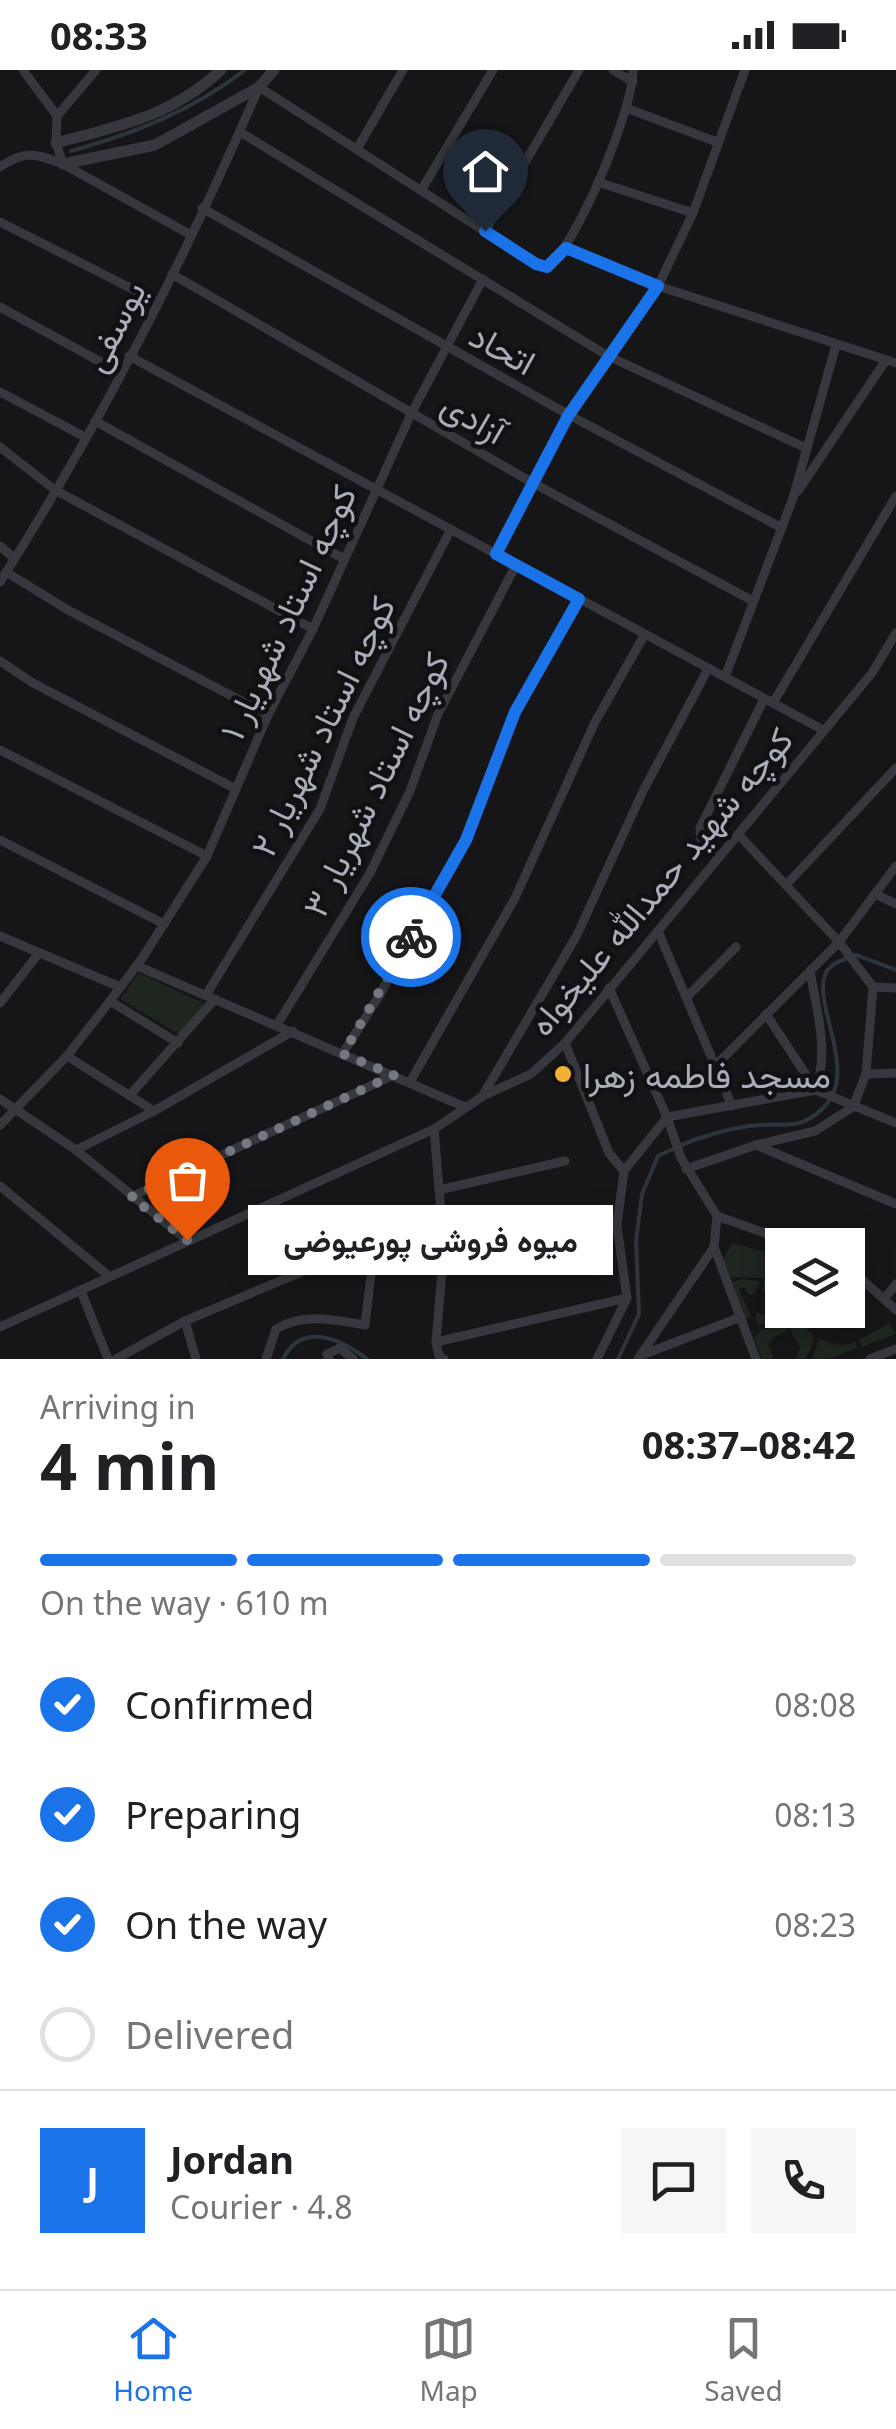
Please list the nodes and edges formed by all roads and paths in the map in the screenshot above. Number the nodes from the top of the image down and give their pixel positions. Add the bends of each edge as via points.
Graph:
1 (23, 70) edge
2 (96, 70) edge
3 (222, 70) edge
4 (274, 70) edge
5 (403, 70) edge
6 (494, 70) edge
7 (579, 70) edge
8 (612, 70) edge
9 (633, 70) edge
10 (745, 70) edge
11 (634, 82) junction
12 (259, 87) junction
13 (626, 108) junction
14 (57, 116) junction
15 (240, 132) junction
16 (56, 142) junction
17 (717, 142) junction
18 (356, 149) junction
19 (63, 164) junction
20 (0, 167) edge
21 (598, 182) junction
22 (422, 189) junction
23 (202, 208) junction
24 (693, 213) junction
25 (0, 222) edge
26 (485, 231) junction
27 (190, 235) junction
28 (566, 248) junction
29 (172, 274) junction
30 (484, 279) junction
31 (658, 286) junction
32 (156, 302) junction
33 (0, 307) edge
34 (836, 345) junction
35 (445, 346) junction
36 (129, 356) junction
37 (608, 356) junction
38 (891, 362) edge
39 (121, 373) junction
40 (0, 392) edge
41 (412, 412) junction
42 (568, 416) junction
43 (95, 421) junction
44 (85, 437) junction
45 (0, 447) edge
46 (806, 448) junction
47 (533, 483) junction
48 (55, 490) junction
49 (376, 490) junction
50 (896, 496) edge
51 (794, 498) junction
52 (782, 528) junction
53 (451, 529) junction
54 (0, 546) edge
55 (496, 554) junction
56 (14, 558) junction
57 (344, 559) junction
58 (516, 565) junction
59 (3, 577) edge
60 (579, 599) junction
61 (752, 600) junction
62 (313, 629) junction
63 (896, 633) edge
64 (645, 634) junction
65 (0, 661) edge
66 (708, 668) junction
67 (725, 677) junction
68 (769, 701) junction
69 (268, 715) junction
70 (823, 730) junction
71 (0, 750) edge
72 (896, 768) edge
73 (234, 788) junction
74 (738, 834) junction
75 (0, 840) edge
76 (206, 856) junction
77 (719, 857) junction
78 (896, 866) edge
79 (786, 885) junction
80 (875, 894) junction
81 (896, 904) edge
82 (164, 924) junction
83 (658, 931) junction
84 (0, 936) edge
85 (839, 942) junction
86 (736, 947) dead end
87 (39, 952) junction
88 (137, 966) junction
89 (810, 971) junction
90 (120, 987) junction
91 (873, 987) junction
92 (610, 988) junction
93 (896, 988) edge
94 (211, 997) junction
95 (687, 997) junction
96 (110, 1001) junction
97 (0, 1003) edge
98 (766, 1014) junction
99 (277, 1025) junction
100 (294, 1031) junction
101 (178, 1042) junction
102 (565, 1043) junction
103 (343, 1054) junction
104 (67, 1056) junction
105 (716, 1065) junction
106 (896, 1073) edge
107 (866, 1074) junction
108 (394, 1075) junction
109 (410, 1082) junction
110 (817, 1090) junction
111 (130, 1095) junction
112 (482, 1096) junction
113 (0, 1099) edge
114 (732, 1106) junction
115 (465, 1107) junction
116 (853, 1107) junction
117 (17, 1109) junction
118 (154, 1111) junction
119 (667, 1117) junction
120 (896, 1123) edge
121 (0, 1125) edge
122 (434, 1129) junction
123 (756, 1145) junction
124 (76, 1150) junction
125 (565, 1162) dead end
126 (686, 1169) junction
127 (624, 1171) junction
128 (0, 1186) edge
129 (439, 1190) junction
130 (131, 1197) junction
131 (896, 1204) edge
132 (717, 1216) junction
133 (617, 1225) junction
134 (765, 1233) edge
135 (187, 1240) junction
136 (714, 1247) junction
137 (444, 1248) junction
138 (373, 1258) junction
139 (443, 1262) junction
140 (110, 1277) junction
141 (865, 1282) edge
142 (896, 1284) edge
143 (81, 1291) junction
144 (627, 1298) junction
145 (884, 1299) junction
146 (896, 1310) edge
147 (741, 1317) junction
148 (186, 1321) junction
149 (0, 1327) edge
150 (436, 1342) junction
151 (896, 1348) edge
152 (442, 1357) edge
153 (639, 1358) edge
154 (112, 1359) edge
155 (196, 1359) edge
156 (266, 1359) edge
157 (329, 1359) edge
158 (353, 1359) edge
159 (596, 1359) edge
160 (756, 1359) edge
161 (870, 1359) edge

1 - 14 street
2 - 14 street
3 - 16 street via 145,120
4 - 12 street
5 - 18 street
6 - 22 street
7 - 26 street
8 - 11 street
9 - 11 street
10 - 17 street
11 - 13 street
12 - 15 street, یوسفی
12 - 18 street
12 - 19 street via 155,145
13 - 17 street
13 - 21 street
14 - 16 street
15 - 23 street, یوسفی
15 - 30 street
16 - 19 street
17 - 24 street
18 - 22 street
19 - 20 street via 20,154
19 - 27 street
21 - 24 street
21 - 28 street
22 - 26 street
23 - 27 street, یوسفی
23 - 35 street, اتحاد
24 - 31 street
25 - 32 street
26 - 28 street via 547,267
27 - 29 street, یوسفی
28 - 31 street
29 - 32 street, یوسفی
29 - 41 street, آزادی
30 - 35 street, کوچه استاد شهریار ۱
30 - 37 street
31 - 34 street
31 - 37 street
32 - 36 street, یوسفی
33 - 39 street
34 - 38 street
34 - 46 street
35 - 41 street, کوچه استاد شهریار ۱
35 - 42 street, اتحاد
36 - 39 street, یوسفی
36 - 49 street
37 - 42 street
37 - 46 street
38 - 51 street
39 - 43 street, یوسفی
40 - 44 street
41 - 47 street, آزادی
41 - 49 street, کوچه استاد شهریار ۱
42 - 47 street
42 - 52 street, اتحاد
43 - 44 street, یوسفی
43 - 57 street
44 - 48 street, یوسفی
45 - 48 street
46 - 51 street
47 - 55 street
47 - 61 street, آزادی
48 - 56 street, یوسفی
48 - 62 street
49 - 53 street
49 - 57 street, کوچه استاد شهریار ۱
50 - 68 street
51 - 52 street
52 - 61 street
53 - 55 street
53 - 94 street, کوچه استاد شهریار ۲ via 353,718 320,809
54 - 56 street
55 - 58 street
56 - 59 street, یوسفی
57 - 62 street, کوچه استاد شهریار ۱
58 - 60 street
58 - 99 street, کوچه استاد شهریار ۳ via 438,714 370,873
59 - 69 street
60 - 64 street
60 - 103 street via 515,712 466,840
61 - 67 street
62 - 69 street, کوچه استاد شهریار ۱
63 - 70 street, کوچه شهید حمدالله علیخواه
64 - 66 street
64 - 109 street via 595,722 516,898
65 - 73 street
66 - 67 street
66 - 112 street via 578,935
67 - 68 street
68 - 70 street
68 - 77 street via 700,828 701,840
69 - 73 street, کوچه استاد شهریار ۱
70 - 74 street, کوچه شهید حمدالله علیخواه
71 - 76 street
72 - 79 street
73 - 76 street, کوچه استاد شهریار ۱
74 - 77 street, کوچه شهید حمدالله علیخواه
74 - 79 street
75 - 82 street
76 - 82 street, کوچه استاد شهریار ۱
77 - 83 street, کوچه شهید حمدالله علیخواه
78 - 80 street
79 - 85 street
80 - 81 street
80 - 85 street
82 - 88 street, کوچه استاد شهریار ۱
83 - 92 street, کوچه شهید حمدالله علیخواه
83 - 95 street
84 - 87 street
85 - 89 street
85 - 91 street
86 - 95 street
87 - 90 street
87 - 97 street
88 - 90 street, کوچه استاد شهریار ۱
88 - 94 street
89 - 98 street
89 - 110 street via 824,1050
90 - 96 street, کوچه استاد شهریار ۱
91 - 93 street
91 - 107 street
92 - 102 street, کوچه شهید حمدالله علیخواه
92 - 119 street
94 - 99 street
94 - 101 street, کوچه استاد شهریار ۲
95 - 105 street
96 - 101 street
96 - 104 street, کوچه استاد شهریار ۱
98 - 105 street
98 - 110 street
99 - 100 street
100 - 103 street
100 - 118 street
101 - 111 street, کوچه استاد شهریار ۲
102 - 112 street, کوچه شهید حمدالله علیخواه via 531,1074
102 - 127 street via 609,1152
103 - 108 street
104 - 111 street
104 - 117 street, کوچه استاد شهریار ۱
105 - 114 street
106 - 107 street
107 - 116 street
108 - 109 street
108 - 130 street
109 - 115 street
110 - 114 street
110 - 116 street
111 - 118 street
112 - 115 street, کوچه شهید حمدالله علیخواه
113 - 117 street
114 - 119 street
115 - 122 street, کوچه شهید حمدالله علیخواه
116 - 120 street
116 - 123 street via 815,1131
117 - 121 street, کوچه استاد شهریار ۱
117 - 124 street
118 - 124 street
119 - 126 street
119 - 127 street
122 - 129 street
122 - 135 street, کوچه شهید حمدالله علیخواه
123 - 126 street
123 - 131 street
124 - 130 street
125 - 129 street
126 - 132 street
127 - 133 street
128 - 140 street
129 - 137 street
130 - 135 street
132 - 134 street
132 - 136 street
133 - 139 street
133 - 144 street
135 - 140 street, کوچه شهید حمدالله علیخواه
136 - 147 street
136 - 153 street
137 - 138 street
137 - 139 street
138 - 148 street via 318,1265
138 - 156 street via 366,1325 290,1321 276,1329
139 - 150 street
140 - 143 street, کوچه شهید حمدالله علیخواه
141 - 145 street
142 - 145 street
143 - 149 street, کوچه شهید حمدالله علیخواه
143 - 154 street
144 - 150 street
144 - 159 street
145 - 146 street
147 - 153 street
147 - 160 street
148 - 154 street
148 - 155 street
150 - 152 street
151 - 161 street
157 - 158 street via 340,1348

